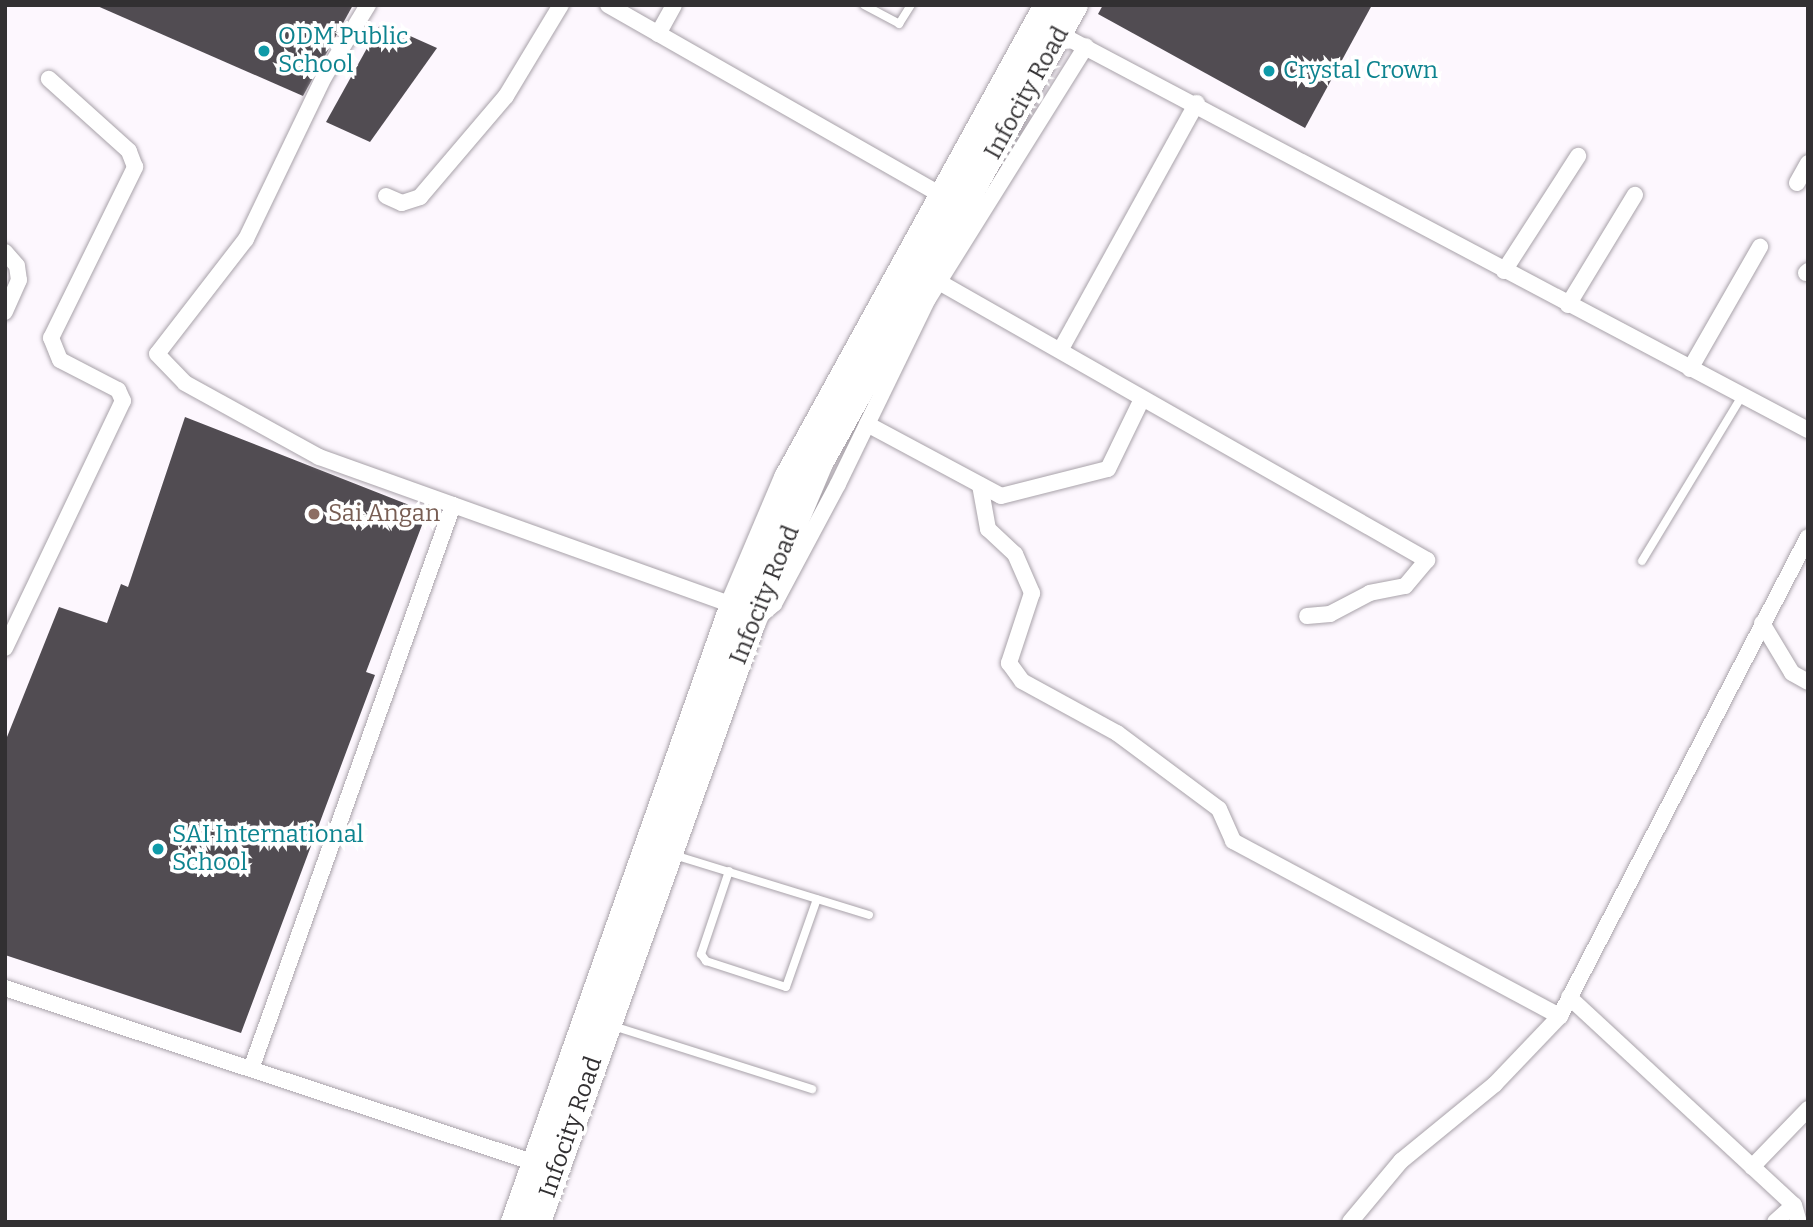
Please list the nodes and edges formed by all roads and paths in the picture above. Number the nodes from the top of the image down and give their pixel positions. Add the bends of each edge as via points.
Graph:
1 (368, 5) edge
2 (561, 5) edge
3 (608, 5) edge
4 (674, 5) edge
5 (864, 5) edge
6 (911, 5) edge
7 (1047, 5) edge
8 (1074, 5) edge
9 (1088, 5) edge
10 (658, 34) junction
11 (1072, 40) junction
12 (49, 79) dead end
13 (1197, 103) junction
14 (1578, 156) dead end
15 (1808, 163) edge
16 (1797, 183) dead end
17 (1635, 195) dead end
18 (386, 196) dead end
19 (945, 197) junction
20 (1760, 247) dead end
21 (5, 252) edge
22 (1504, 271) junction
23 (939, 282) junction
24 (1568, 305) junction
25 (5, 312) edge
26 (881, 327) junction
27 (1061, 349) junction
28 (1690, 369) junction
29 (1742, 396) junction
30 (1142, 400) junction
31 (867, 424) junction
32 (1808, 430) edge
33 (980, 485) junction
34 (453, 505) junction
35 (1808, 537) edge
36 (1642, 561) dead end
37 (743, 614) junction
38 (1307, 616) dead end
39 (1762, 623) junction
40 (5, 648) edge
41 (1808, 682) edge
42 (685, 774) junction
43 (668, 853) junction
44 (729, 872) junction
45 (817, 899) junction
46 (869, 915) dead end
47 (5, 988) edge
48 (1569, 997) junction
49 (1559, 1016) junction
50 (607, 1024) junction
51 (251, 1069) junction
52 (812, 1089) dead end
53 (1808, 1108) edge
54 (536, 1163) junction
55 (1752, 1167) junction
56 (1794, 1205) junction
57 (514, 1222) edge
58 (538, 1222) edge
59 (1350, 1222) edge
60 (1775, 1222) edge
61 (1800, 1222) edge

1 - 34 street via 324,78 246,239 157,354 185,383 319,457
2 - 18 street via 506,96 420,197 402,204
3 - 10 street
4 - 10 street
5 - 6 lane via 899,23
7 - 19 main road, Infocity Road
8 - 11 main road, Infocity Road
9 - 11 street
10 - 19 street
11 - 13 street
11 - 23 street
11 - 26 main road, Infocity Road
12 - 40 street via 129,151 135,167 51,338 60,360 118,390 123,401
13 - 22 street
13 - 27 street
14 - 22 street
15 - 16 street
17 - 24 street
19 - 26 main road, Infocity Road
20 - 28 street
21 - 25 street via 17,266 19,280
22 - 24 street
23 - 27 street
23 - 31 street
24 - 28 street
26 - 37 main road, Infocity Road via 820,463
27 - 30 street
28 - 29 street
29 - 32 street
29 - 36 lane
30 - 33 street via 1108,469 1002,496
30 - 38 street via 1427,560 1405,586 1370,593 1330,614
31 - 33 street
31 - 37 street via 774,604
33 - 49 street via 988,529 1015,554 1032,593 1009,663 1022,681 1117,733 1219,809 1233,841
34 - 37 street
34 - 51 street
35 - 39 street
37 - 42 main road, Infocity Road
39 - 41 street via 1792,673
39 - 48 street
42 - 43 main road, Infocity Road
42 - 54 main road, Infocity Road
43 - 44 lane
43 - 50 main road, Infocity Road
44 - 45 lane
44 - 45 lane via 701,954 706,961 786,987
45 - 46 lane
47 - 51 street
48 - 49 street
48 - 55 street
49 - 59 street via 1495,1084 1401,1161
50 - 52 lane
50 - 58 main road, Infocity Road
51 - 54 street
53 - 55 street
54 - 57 main road, Infocity Road
55 - 56 street
56 - 60 street
56 - 61 street

